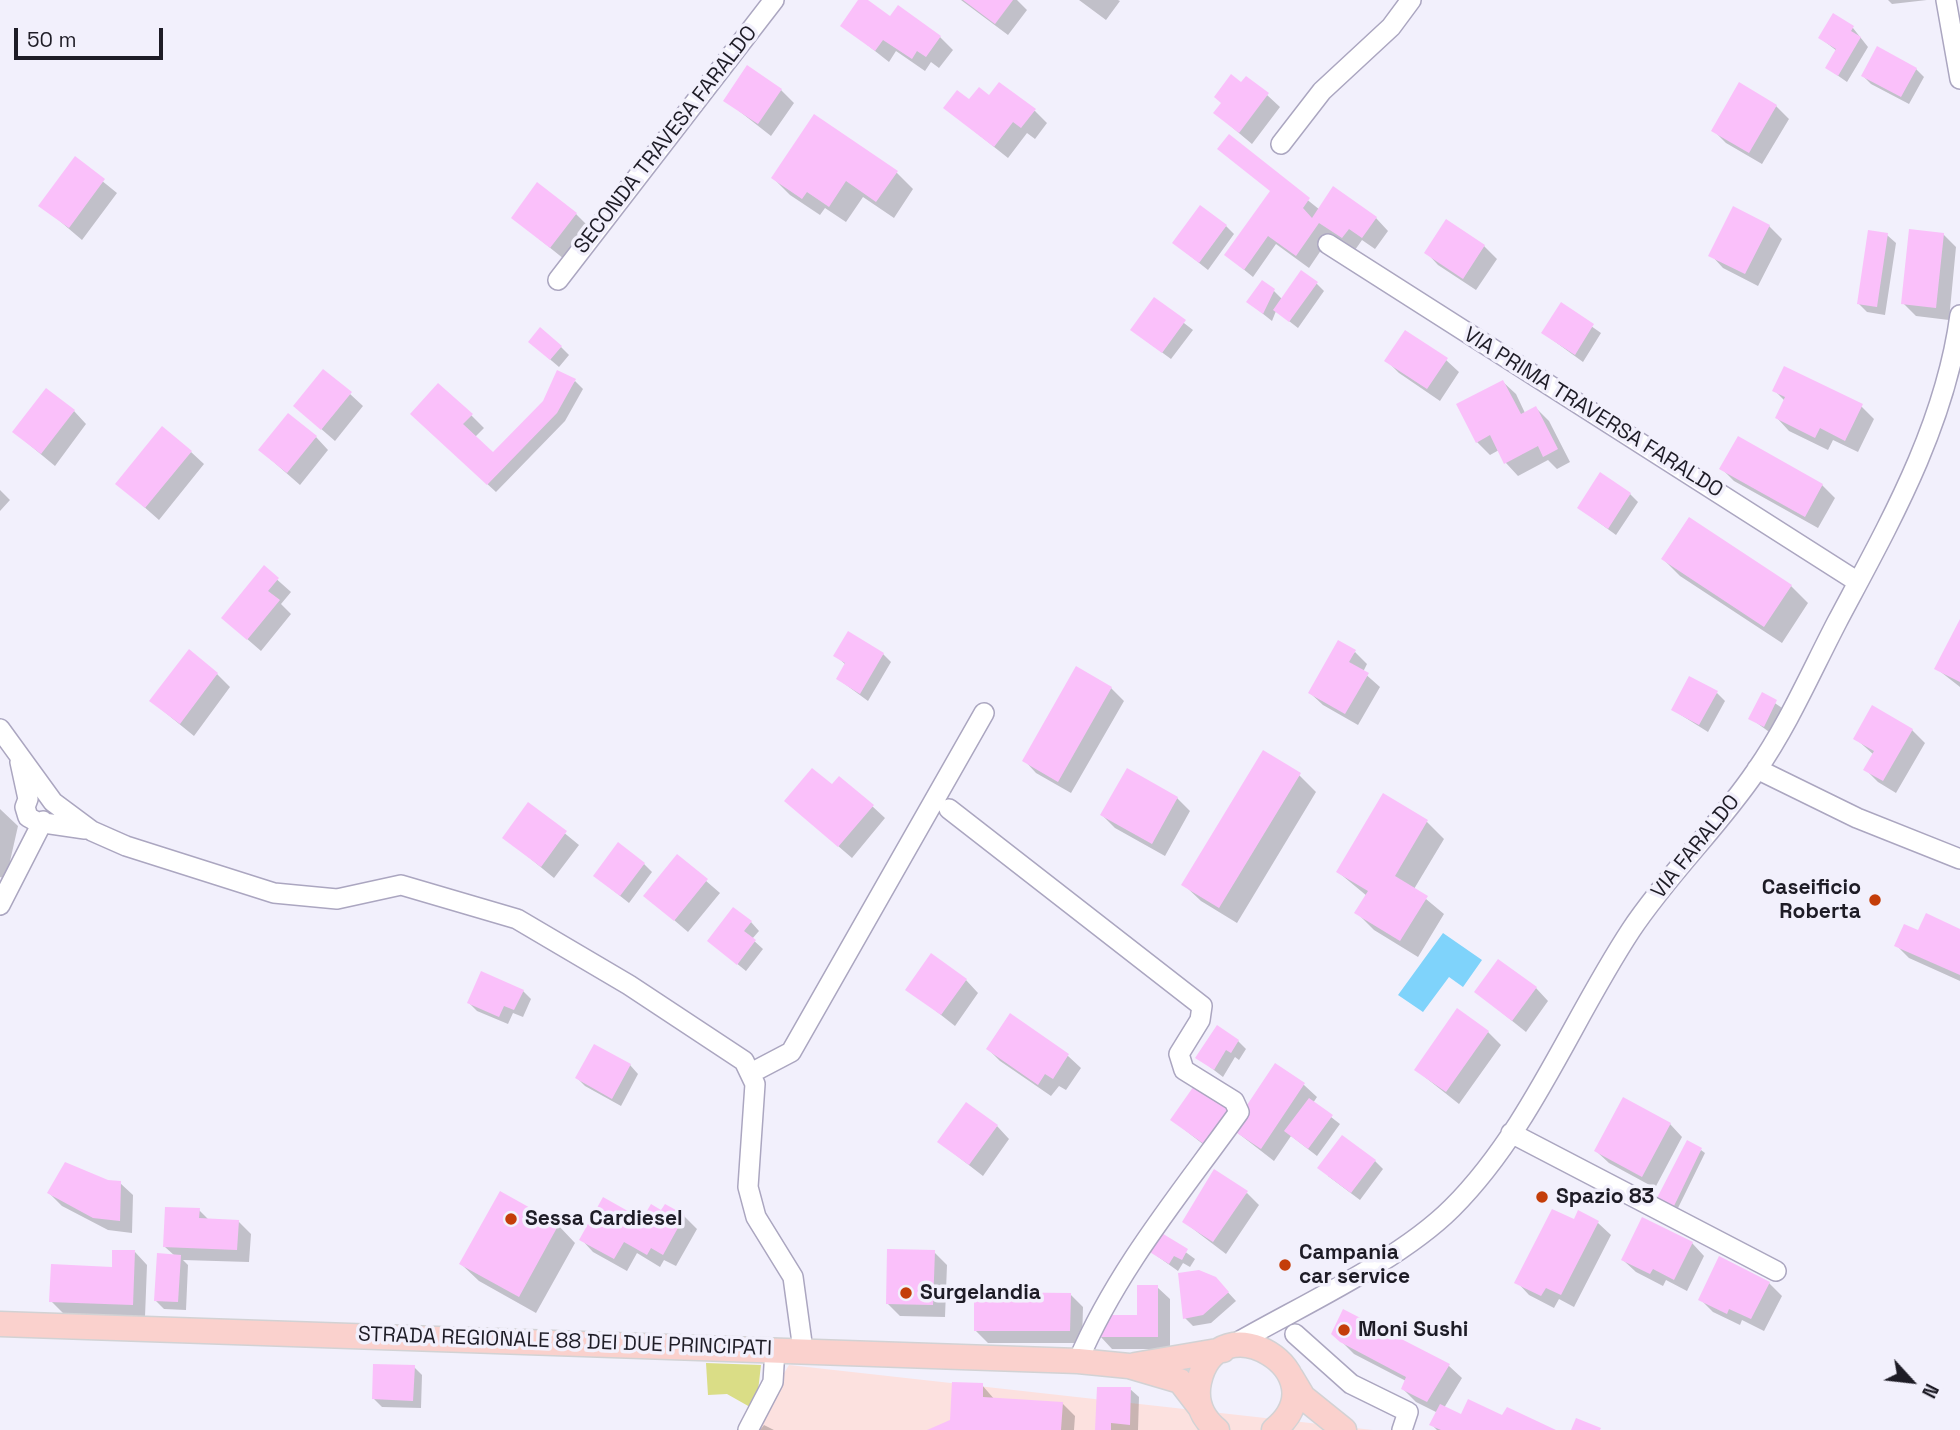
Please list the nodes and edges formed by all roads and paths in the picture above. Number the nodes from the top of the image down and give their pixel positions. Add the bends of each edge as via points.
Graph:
1 (774, 0) edge
2 (1411, 0) edge
3 (1946, 0) edge
4 (1960, 79) edge
5 (1282, 145) dead end
6 (1328, 244) dead end
7 (558, 280) dead end
8 (1960, 316) edge
9 (1858, 582) junction
10 (984, 713) dead end
11 (0, 729) edge
12 (18, 754) junction
13 (1757, 769) junction
14 (50, 799) junction
15 (949, 809) dead end
16 (36, 814) junction
17 (92, 831) junction
18 (1960, 859) edge
19 (0, 905) edge
20 (751, 1073) junction
21 (1511, 1133) junction
22 (1776, 1271) dead end
23 (1317, 1296) junction
24 (0, 1324) edge
25 (1295, 1334) junction
26 (775, 1349) junction
27 (803, 1350) junction
28 (1224, 1350) junction
29 (1077, 1361) junction
30 (1129, 1366) junction
31 (1289, 1373) junction
32 (1199, 1418) edge
33 (748, 1430) edge
34 (1217, 1430) edge
35 (1274, 1430) edge
36 (1344, 1430) edge
37 (1402, 1430) edge

1 - 7 street, SECONDA TRAVESA FARALDO
2 - 5 street via 1391,27 1322,91
3 - 4 street
6 - 9 street, VIA PRIMA TRAVERSA FARALDO
8 - 9 street, VIA FARALDO via 1922,456
9 - 13 street, VIA FARALDO
10 - 20 street via 791,1052
11 - 12 street
12 - 14 street
12 - 16 street
13 - 18 street via 1857,818
13 - 21 street, VIA FARALDO via 1631,930
14 - 16 street via 36,793
14 - 17 street
15 - 29 street via 1202,1006 1200,1020 1180,1054 1184,1070 1234,1101 1239,1112 1136,1254 1096,1319
16 - 17 street
16 - 19 street
17 - 20 street via 274,893 337,899 401,885 517,919 629,985 744,1061
20 - 27 street via 755,1084 748,1187 756,1217 793,1277
21 - 22 street
21 - 23 street, VIA FARALDO via 1484,1174 1449,1211 1402,1247
23 - 25 street
23 - 28 street, VIA FARALDO
24 - 26 main road, STRADA REGIONALE 88 DEI DUE PRINCIPATI
25 - 31 street
25 - 37 street via 1351,1384 1408,1412
26 - 27 main road, STRADA REGIONALE 88 DEI DUE PRINCIPATI
26 - 33 street via 773,1382
27 - 29 main road, STRADA REGIONALE 88 DEI DUE PRINCIPATI
28 - 30 main road, STRADA REGIONALE 88 DEI DUE PRINCIPATI
28 - 31 main road, STRADA REGIONALE 88 DEI DUE PRINCIPATI via 1241,1345 1262,1348 1279,1358
28 - 32 main road via 1203,1371
29 - 30 main road, STRADA REGIONALE 88 DEI DUE PRINCIPATI
30 - 32 main road, STRADA REGIONALE 88 DEI DUE PRINCIPATI via 1180,1381
31 - 35 main road via 1290,1408
31 - 36 main road, STRADA REGIONALE 88 DEI DUE PRINCIPATI via 1303,1397
32 - 34 main road, STRADA REGIONALE 88 DEI DUE PRINCIPATI

